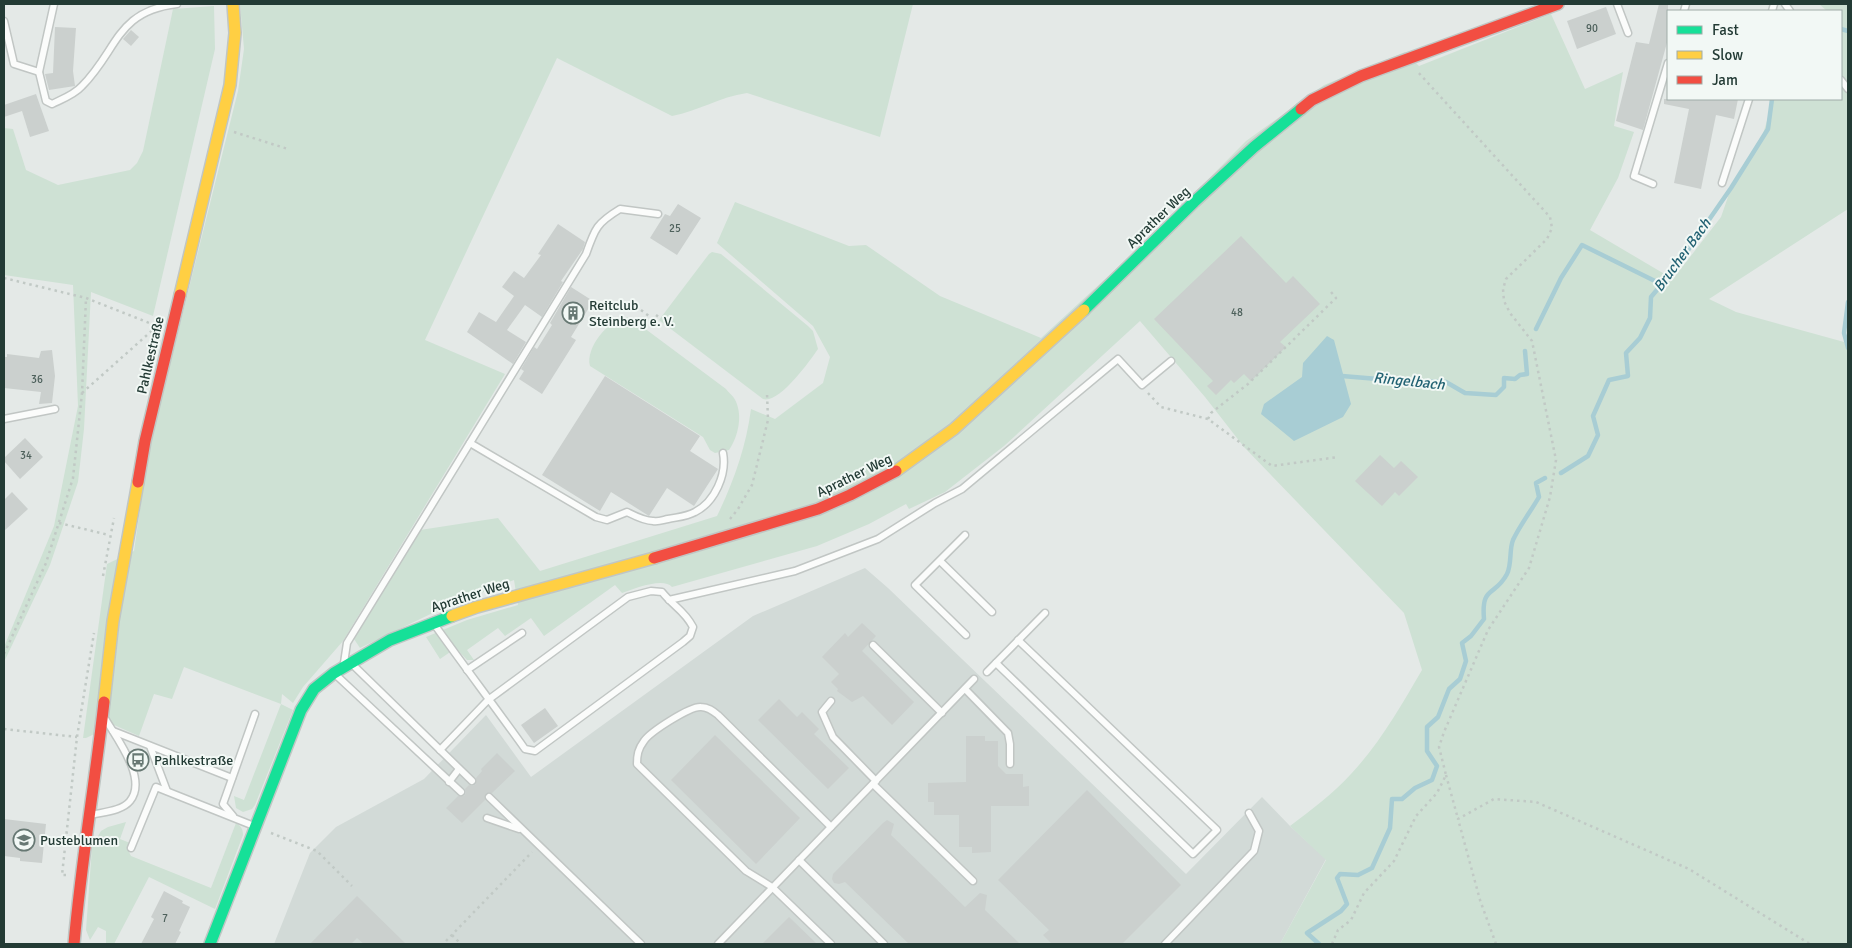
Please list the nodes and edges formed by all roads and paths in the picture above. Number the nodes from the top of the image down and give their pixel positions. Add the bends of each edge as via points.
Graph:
1 (54, 4) edge
2 (178, 4) edge
3 (233, 4) edge
4 (1558, 4) edge
5 (1617, 4) edge
6 (4, 21) edge
7 (1628, 33) dead end
8 (1406, 59) junction
9 (1667, 66) edge
10 (39, 72) junction
11 (1749, 100) edge
12 (220, 128) junction
13 (288, 148) dead end
14 (1722, 183) dead end
15 (1653, 184) dead end
16 (658, 214) dead end
17 (4, 278) edge
18 (1331, 292) dead end
19 (86, 298) junction
20 (641, 310) dead end
21 (656, 315) dead end
22 (648, 316) dead end
23 (660, 318) dead end
24 (1171, 361) dead end
25 (1142, 385) junction
26 (82, 393) junction
27 (767, 393) dead end
28 (55, 409) dead end
29 (4, 418) edge
30 (1208, 419) junction
31 (470, 442) junction
32 (722, 453) dead end
33 (1338, 457) dead end
34 (727, 523) dead end
35 (59, 524) junction
36 (965, 535) dead end
37 (940, 561) junction
38 (102, 583) dead end
39 (669, 600) junction
40 (992, 612) dead end
41 (1045, 612) dead end
42 (433, 622) junction
43 (94, 631) dead end
44 (522, 633) dead end
45 (966, 635) dead end
46 (1018, 640) junction
47 (873, 645) dead end
48 (4, 654) edge
49 (996, 663) junction
50 (347, 664) junction
51 (467, 670) junction
52 (988, 672) dead end
53 (334, 673) junction
54 (974, 679) dead end
55 (965, 689) junction
56 (488, 700) junction
57 (831, 701) dead end
58 (942, 713) junction
59 (255, 714) dead end
60 (103, 715) junction
61 (4, 729) edge
62 (113, 731) junction
63 (78, 737) junction
64 (150, 746) junction
65 (440, 750) junction
66 (1010, 764) dead end
67 (459, 769) junction
68 (1446, 775) junction
69 (232, 778) junction
70 (450, 782) junction
71 (472, 782) dead end
72 (874, 782) junction
73 (167, 791) junction
74 (461, 792) dead end
75 (488, 797) dead end
76 (1249, 814) dead end
77 (90, 816) junction
78 (234, 817) junction
79 (487, 818) dead end
80 (1458, 819) junction
81 (256, 826) junction
82 (831, 827) junction
83 (523, 830) junction
84 (538, 845) junction
85 (131, 848) dead end
86 (799, 860) junction
87 (80, 877) junction
88 (973, 881) dead end
89 (352, 886) dead end
90 (772, 887) junction
91 (452, 935) junction
92 (1170, 939) junction
93 (446, 941) dead end
94 (74, 944) edge
95 (210, 944) edge
96 (462, 944) edge
97 (641, 944) edge
98 (718, 944) edge
99 (831, 944) edge
100 (884, 944) edge
101 (1165, 944) edge
102 (1175, 944) edge
103 (1332, 944) edge
104 (1496, 944) edge
105 (1810, 944) edge

1 - 10 lane
2 - 10 lane via 163,5 139,15 124,28 81,87 69,96 52,104 46,101
3 - 12 street, Pahlkestraße via 235,33 230,85
4 - 8 street, Aprather Weg
5 - 7 lane
6 - 10 lane via 14,64
8 - 42 street, Aprather Weg via 1312,100 1254,147 1004,384 954,429 902,468 818,509
8 - 68 path via 1550,217 1552,228 1547,238 1506,279 1503,289 1510,313 1532,341 1556,460 1550,497 1529,568 1488,630 1444,732 1440,747
9 - 15 lane via 1634,176
11 - 14 lane
12 - 13 path
12 - 60 street, Pahlkestraße via 145,441 112,621
16 - 31 lane via 620,209 603,219 595,229 586,254
17 - 19 path
18 - 30 path via 1336,298
19 - 26 path
19 - 26 path via 157,326
20 - 22 path
21 - 23 path
24 - 25 lane
25 - 30 path via 1161,407
25 - 39 lane via 1118,359 962,489 878,539 795,571
26 - 35 path via 73,478
27 - 34 path via 768,420 752,485
28 - 29 lane
30 - 33 path via 1272,466
31 - 32 lane via 596,517 607,520 628,512 654,522 694,513 710,499 722,479
31 - 50 lane via 347,643
35 - 38 path via 110,535
35 - 48 path via 46,563
36 - 37 lane
37 - 40 lane
37 - 45 lane via 915,585
39 - 56 lane via 662,592 651,590 628,597
39 - 56 lane via 686,614 693,627 690,636 535,751 525,749
41 - 46 lane
42 - 50 street, Aprather Weg via 390,640
42 - 51 lane
43 - 63 path
44 - 51 lane
46 - 49 lane
46 - 49 lane via 1217,830 1192,854
47 - 58 lane
49 - 52 lane
50 - 53 street, Aprather Weg
50 - 65 lane
51 - 56 lane
53 - 70 lane
53 - 81 street, Aprather Weg via 314,689 301,710
54 - 55 lane
55 - 58 lane
55 - 66 lane via 1008,734
56 - 65 lane
57 - 72 lane via 822,712 833,738
58 - 72 lane
59 - 69 lane
60 - 62 lane
60 - 77 street, Pahlkestraße
61 - 63 path
62 - 64 lane
62 - 77 lane via 130,764 136,788 130,801 119,808
63 - 87 path via 62,875
64 - 69 lane
64 - 73 lane
65 - 67 lane
67 - 70 lane
67 - 71 lane
68 - 80 path
68 - 103 path via 1437,793 1416,816 1394,861 1364,893 1351,920 1338,930
69 - 78 lane via 223,804
70 - 74 lane
72 - 82 lane
72 - 88 lane
73 - 78 lane
73 - 85 lane via 156,787
75 - 83 lane
76 - 92 lane via 1259,832 1254,851
77 - 87 street, Pahlkestraße
78 - 81 lane
79 - 83 lane
80 - 104 path via 1480,900
80 - 105 path via 1494,799 1536,802 1689,869
81 - 89 path via 317,851
81 - 95 street, Aprather Weg
82 - 86 lane
82 - 90 lane via 709,708 699,706 690,710 644,740 637,754 637,764 746,871
83 - 84 lane
84 - 91 path
84 - 97 lane
86 - 90 lane
86 - 100 lane
87 - 94 street, Pahlkestraße
90 - 98 lane
90 - 99 lane
91 - 93 path
91 - 96 path
92 - 101 lane
92 - 102 lane

